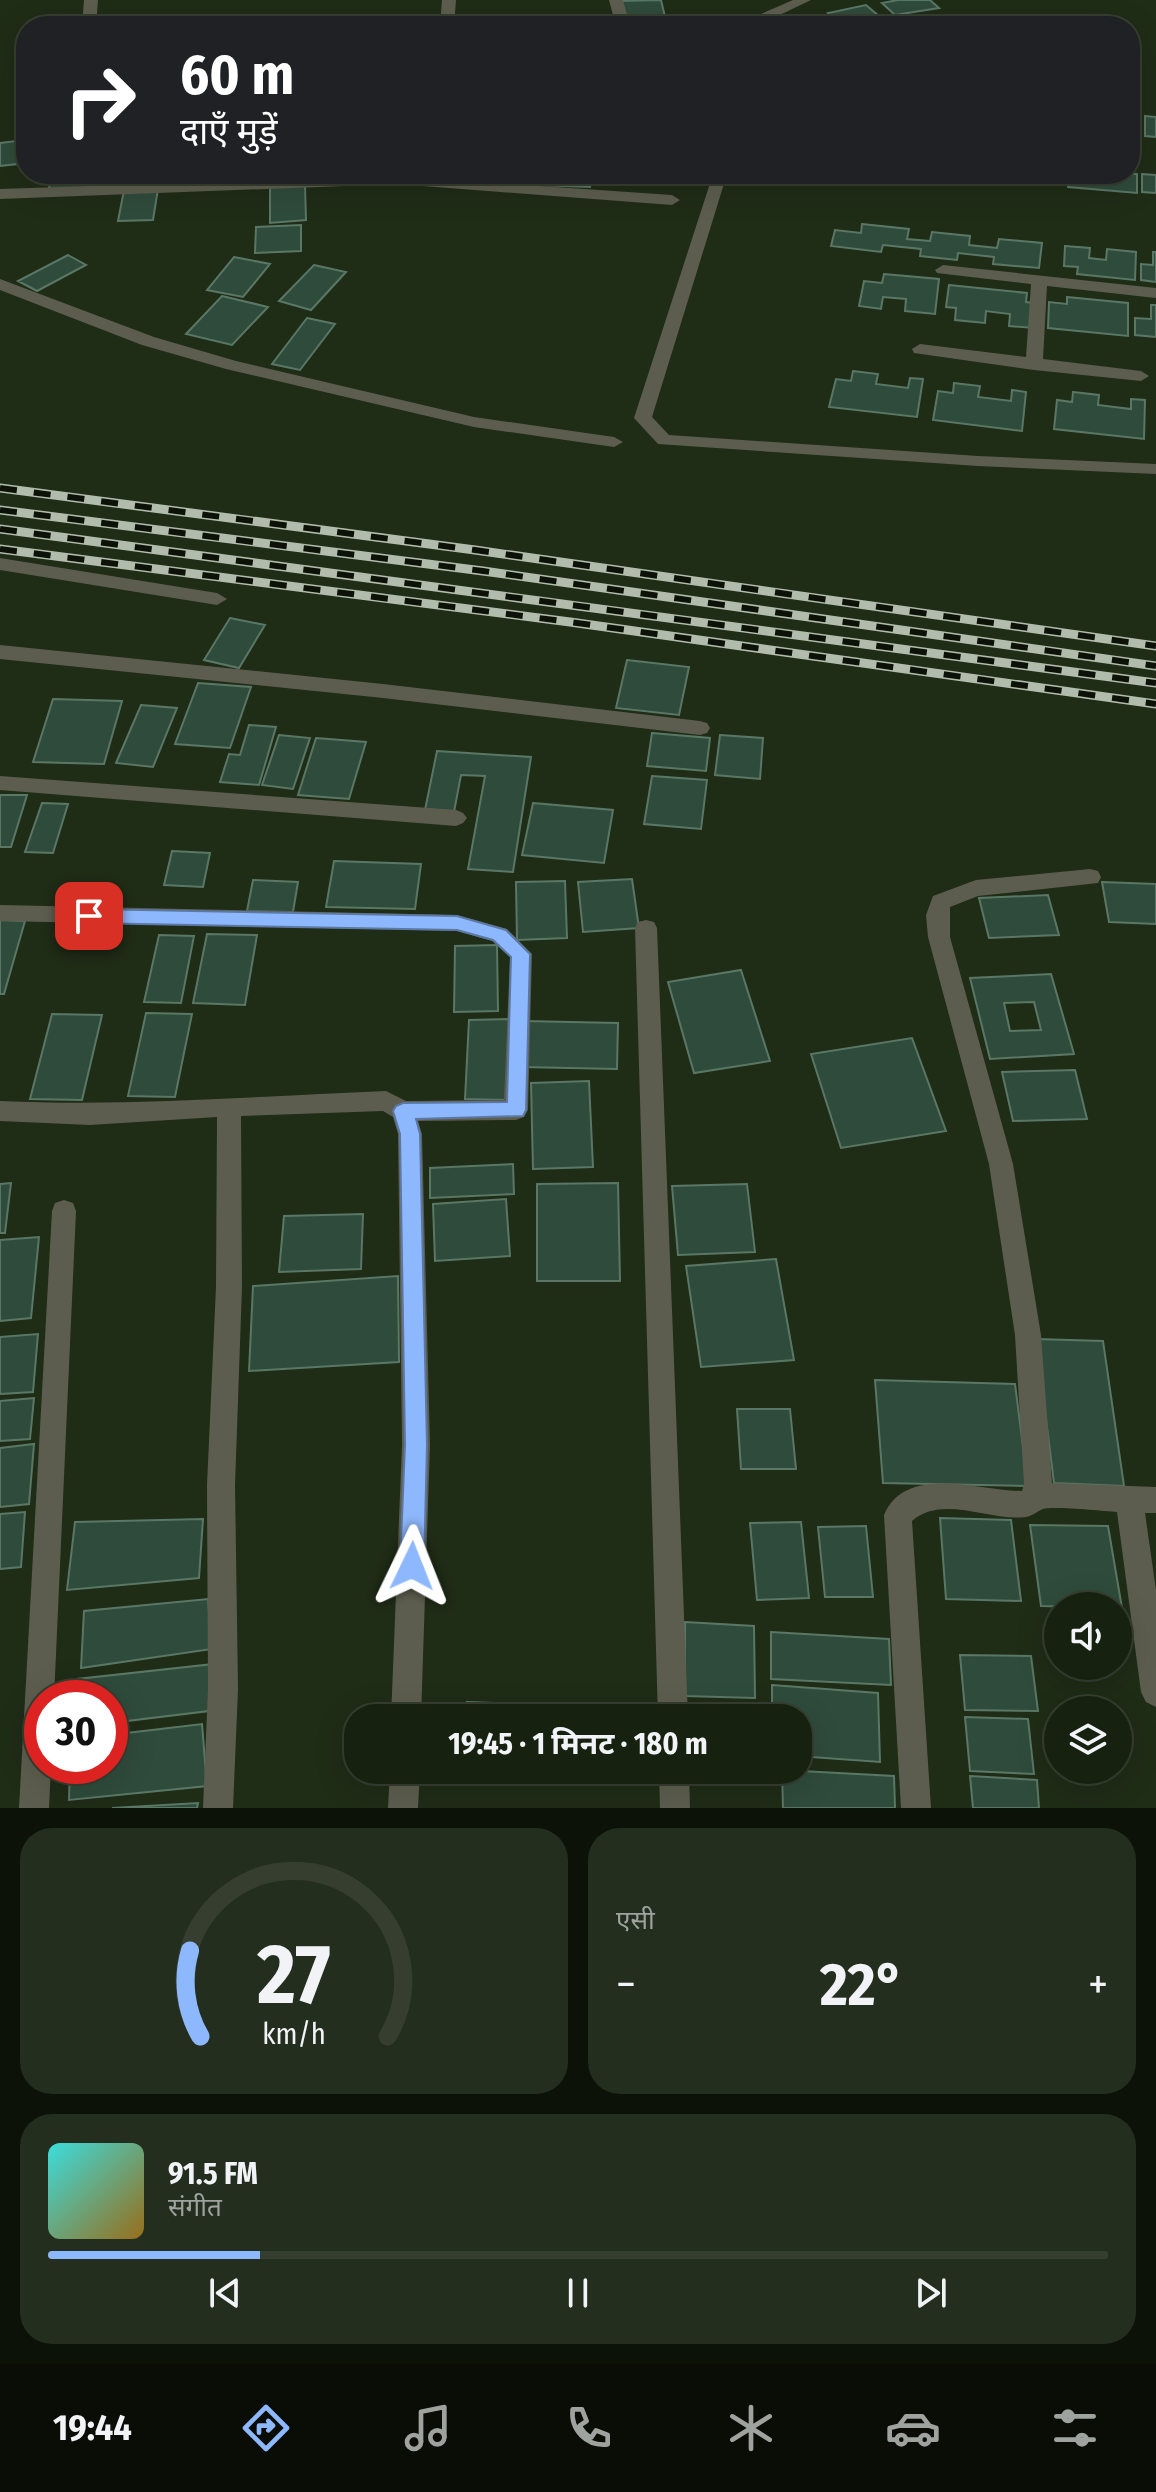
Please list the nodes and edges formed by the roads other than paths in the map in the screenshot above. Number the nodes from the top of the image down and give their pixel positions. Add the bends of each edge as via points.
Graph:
1 (804, 0) edge
2 (775, 16) edge
3 (260, 184) edge
4 (528, 184) edge
5 (717, 184) edge
6 (0, 194) edge
7 (672, 200) dead end
8 (943, 270) dead end
9 (1039, 281) junction
10 (0, 284) edge
11 (1156, 293) edge
12 (920, 349) dead end
13 (1034, 365) junction
14 (1141, 376) dead end
15 (614, 442) dead end
16 (1156, 469) edge
17 (0, 564) edge
18 (217, 599) dead end
19 (0, 652) edge
20 (700, 728) dead end
21 (0, 783) edge
22 (456, 818) dead end
23 (1090, 877) dead end
24 (0, 913) edge
25 (646, 928) dead end
26 (229, 1106) junction
27 (0, 1111) edge
28 (403, 1111) junction
29 (64, 1211) dead end
30 (1036, 1496) junction
31 (1142, 1500) edge
32 (1156, 1692) edge
33 (407, 1704) edge
34 (673, 1704) edge
35 (404, 1784) edge
36 (674, 1784) edge
37 (34, 1808) edge
38 (218, 1808) edge
39 (403, 1808) edge
40 (675, 1808) edge
41 (916, 1808) edge

1 - 2 street
3 - 6 street
4 - 7 street via 621,190
5 - 16 street via 643,418 664,440
8 - 9 street
9 - 11 street
9 - 13 street
10 - 15 street via 148,341 232,365 474,422
12 - 13 street
13 - 14 street
17 - 18 street
19 - 20 street
21 - 22 street
23 - 30 street via 976,888 941,902 937,915 1001,1164 1028,1335
24 - 28 street via 457,923 499,935 521,954 516,1110
25 - 34 street
26 - 27 street via 90,1115
26 - 28 street via 386,1101
26 - 38 street
28 - 33 street via 410,1134 416,1445
29 - 37 street
30 - 31 street
30 - 41 street via 1028,1504 1010,1506 935,1496 916,1499 898,1515
31 - 32 street
35 - 39 street
36 - 40 street

